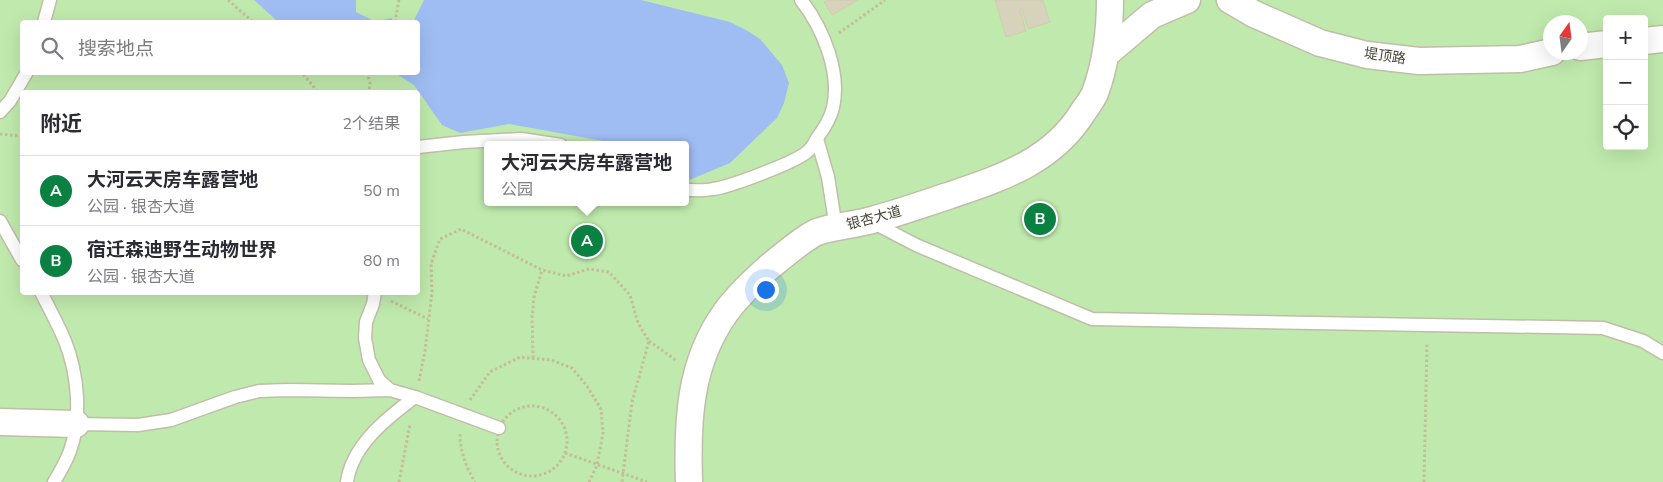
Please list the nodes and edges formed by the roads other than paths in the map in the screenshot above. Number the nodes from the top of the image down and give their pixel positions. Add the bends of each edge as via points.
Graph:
1 (50, 0) edge
2 (802, 0) edge
3 (1110, 0) edge
4 (1187, 0) edge
5 (1230, 0) edge
6 (45, 20) edge
7 (1648, 40) edge
8 (1663, 40) edge
9 (1603, 44) edge
10 (1588, 46) edge
11 (1106, 54) junction
12 (1543, 54) edge
13 (25, 75) edge
14 (0, 112) edge
15 (817, 139) junction
16 (534, 141) edge
17 (420, 148) edge
18 (689, 190) edge
19 (0, 221) edge
20 (870, 221) junction
21 (836, 228) junction
22 (20, 256) edge
23 (42, 295) edge
24 (379, 295) edge
25 (1663, 353) edge
26 (390, 390) junction
27 (416, 397) junction
28 (0, 422) edge
29 (76, 424) junction
30 (499, 428) road end
31 (54, 482) edge
32 (347, 482) edge
33 (688, 482) edge

1 - 6 lane
2 - 15 lane via 829,55 834,80 833,108
3 - 11 street, 银杏大道
4 - 11 street via 1152,15
5 - 12 street, 堤顶路 via 1320,43 1367,55 1419,61 1520,58
7 - 8 street
9 - 10 street
11 - 20 street, 银杏大道 via 1094,94 1076,125 1032,163 1001,178
13 - 14 lane
15 - 18 lane via 808,152 745,180 713,189
15 - 21 lane via 828,178
16 - 17 lane via 464,142
19 - 22 lane
20 - 21 street, 银杏大道
20 - 25 lane via 916,245 1092,319 1603,328 1643,341
21 - 33 street, 银杏大道 via 816,232 779,259 747,287 721,320 704,350 691,400
23 - 29 lane via 65,341 74,376
24 - 26 lane via 366,322 365,338 369,360 379,380
26 - 27 lane
26 - 29 lane via 259,391 171,420 138,425
27 - 30 lane
27 - 32 lane via 398,409 356,455
28 - 29 street
29 - 31 lane via 70,451

